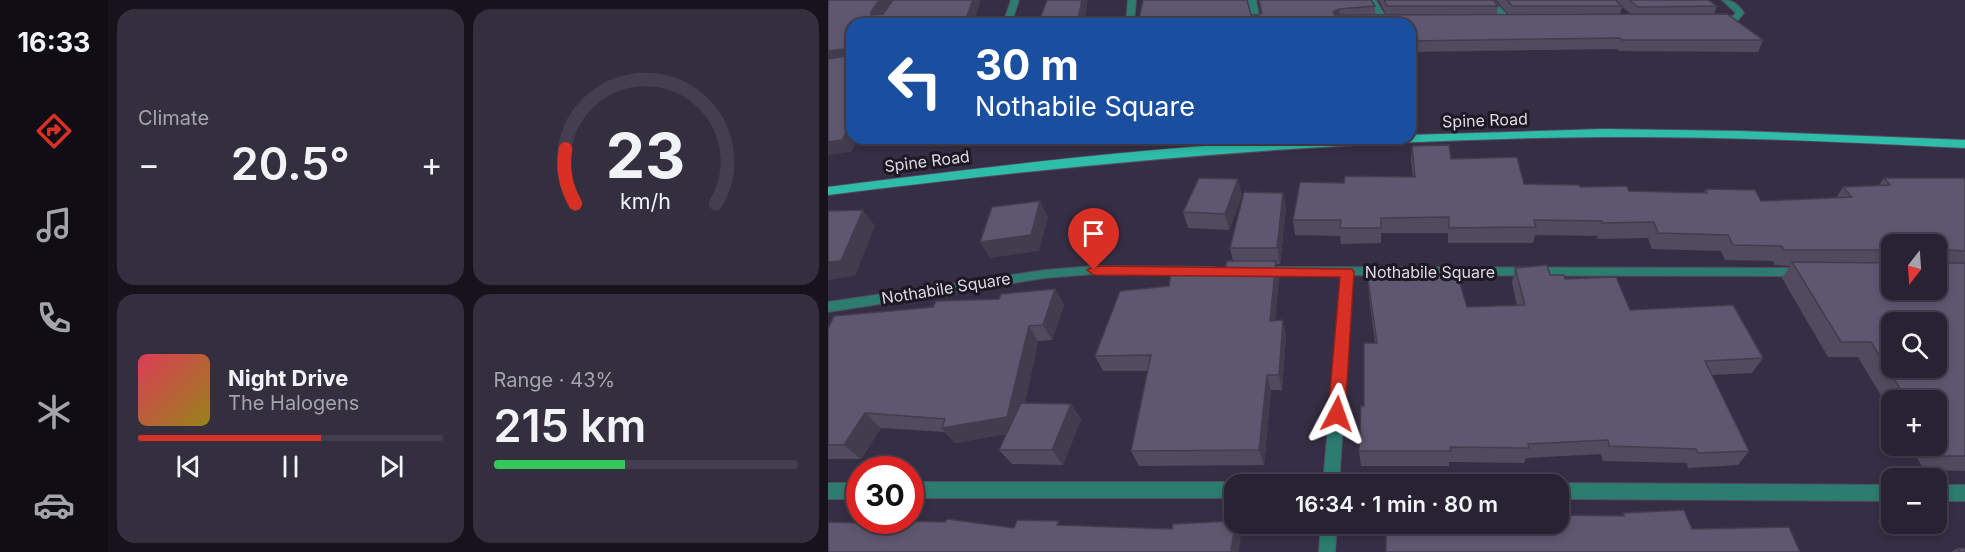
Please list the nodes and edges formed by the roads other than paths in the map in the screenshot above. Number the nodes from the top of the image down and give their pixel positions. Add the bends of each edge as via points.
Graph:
1 (1015, 0) edge
2 (1132, 0) edge
3 (1252, 0) edge
4 (1372, 0) edge
5 (1489, 0) edge
6 (1726, 0) edge
7 (1008, 18) edge
8 (1130, 18) edge
9 (1256, 18) edge
10 (1382, 18) edge
11 (1508, 21) junction
12 (1519, 21) edge
13 (1497, 22) edge
14 (1709, 22) edge
15 (1416, 139) edge
16 (1298, 144) edge
17 (1965, 144) edge
18 (828, 191) edge
19 (1347, 272) junction
20 (1810, 272) edge
21 (828, 307) edge
22 (1332, 474) edge
23 (828, 490) edge
24 (846, 490) edge
25 (924, 490) edge
26 (1224, 490) edge
27 (1569, 491) edge
28 (1881, 493) edge
29 (1947, 493) edge
30 (1965, 493) edge
31 (1328, 534) edge
32 (1326, 552) edge

1 - 7 street
2 - 8 street
3 - 9 street
4 - 10 street
5 - 11 street
6 - 14 street via 1740,13 1730,20
11 - 12 street
11 - 13 street
15 - 17 main road, Spine Road via 1605,133
16 - 18 main road, Spine Road via 983,171
19 - 20 street, Nothabile Square
19 - 21 street, Nothabile Square via 1094,270
19 - 22 street
23 - 24 street
25 - 26 street
27 - 28 street
29 - 30 street
31 - 32 street

